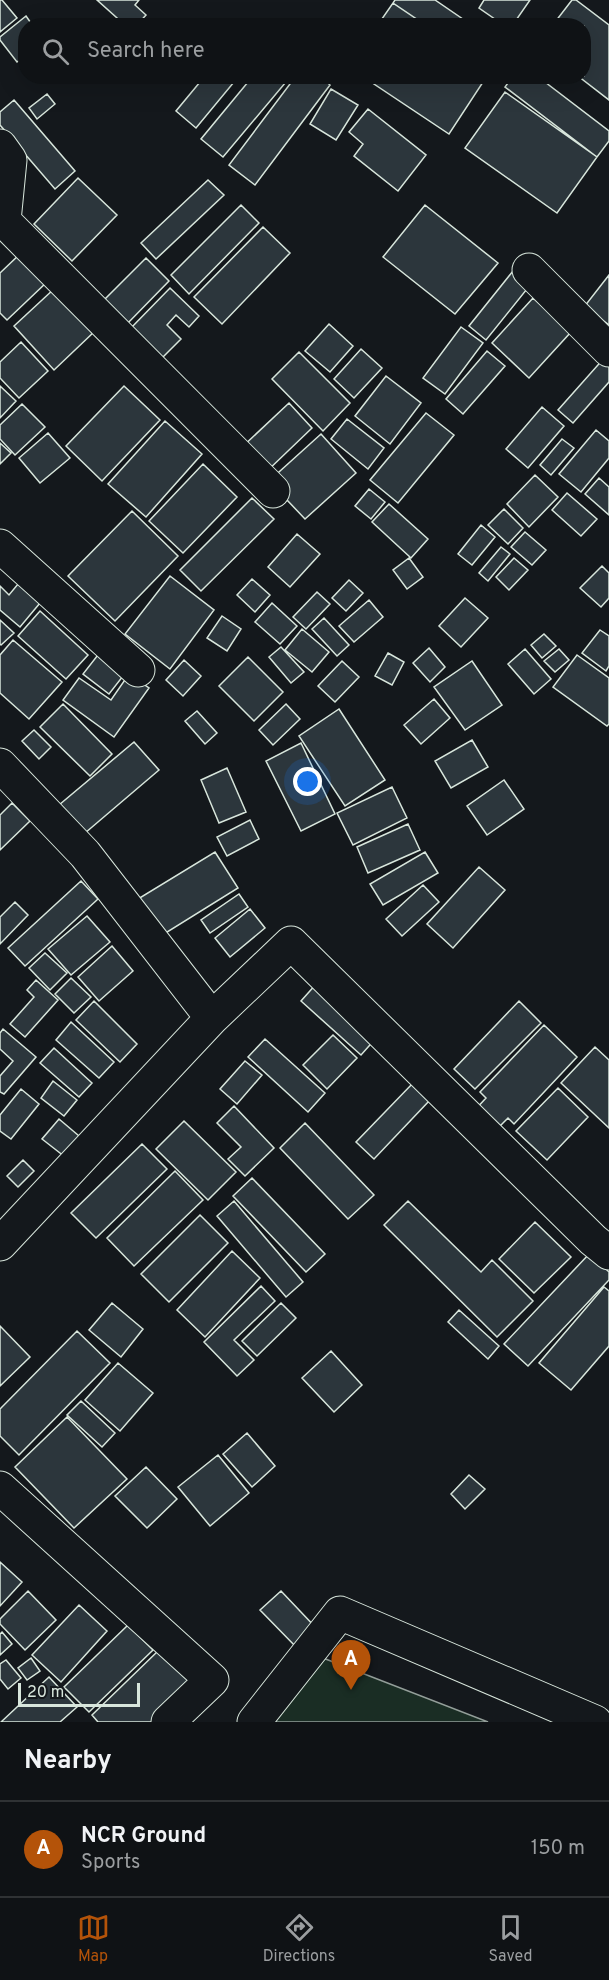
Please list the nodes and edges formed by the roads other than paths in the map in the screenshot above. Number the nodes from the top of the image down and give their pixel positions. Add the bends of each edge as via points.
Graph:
1 (0, 146) edge
2 (529, 270) dead end
3 (609, 350) edge
4 (273, 491) dead end
5 (0, 546) edge
6 (138, 670) dead end
7 (0, 765) edge
8 (212, 1018) junction
9 (604, 1237) edge
10 (0, 1244) edge
11 (0, 1488) edge
12 (168, 1722) edge
13 (254, 1722) edge
14 (595, 1722) edge

1 - 4 street via 10,160 3,221
2 - 3 street
5 - 6 street
7 - 8 street via 85,854
8 - 9 street via 291,943
8 - 10 street
11 - 12 street via 212,1680
13 - 14 street via 340,1613

